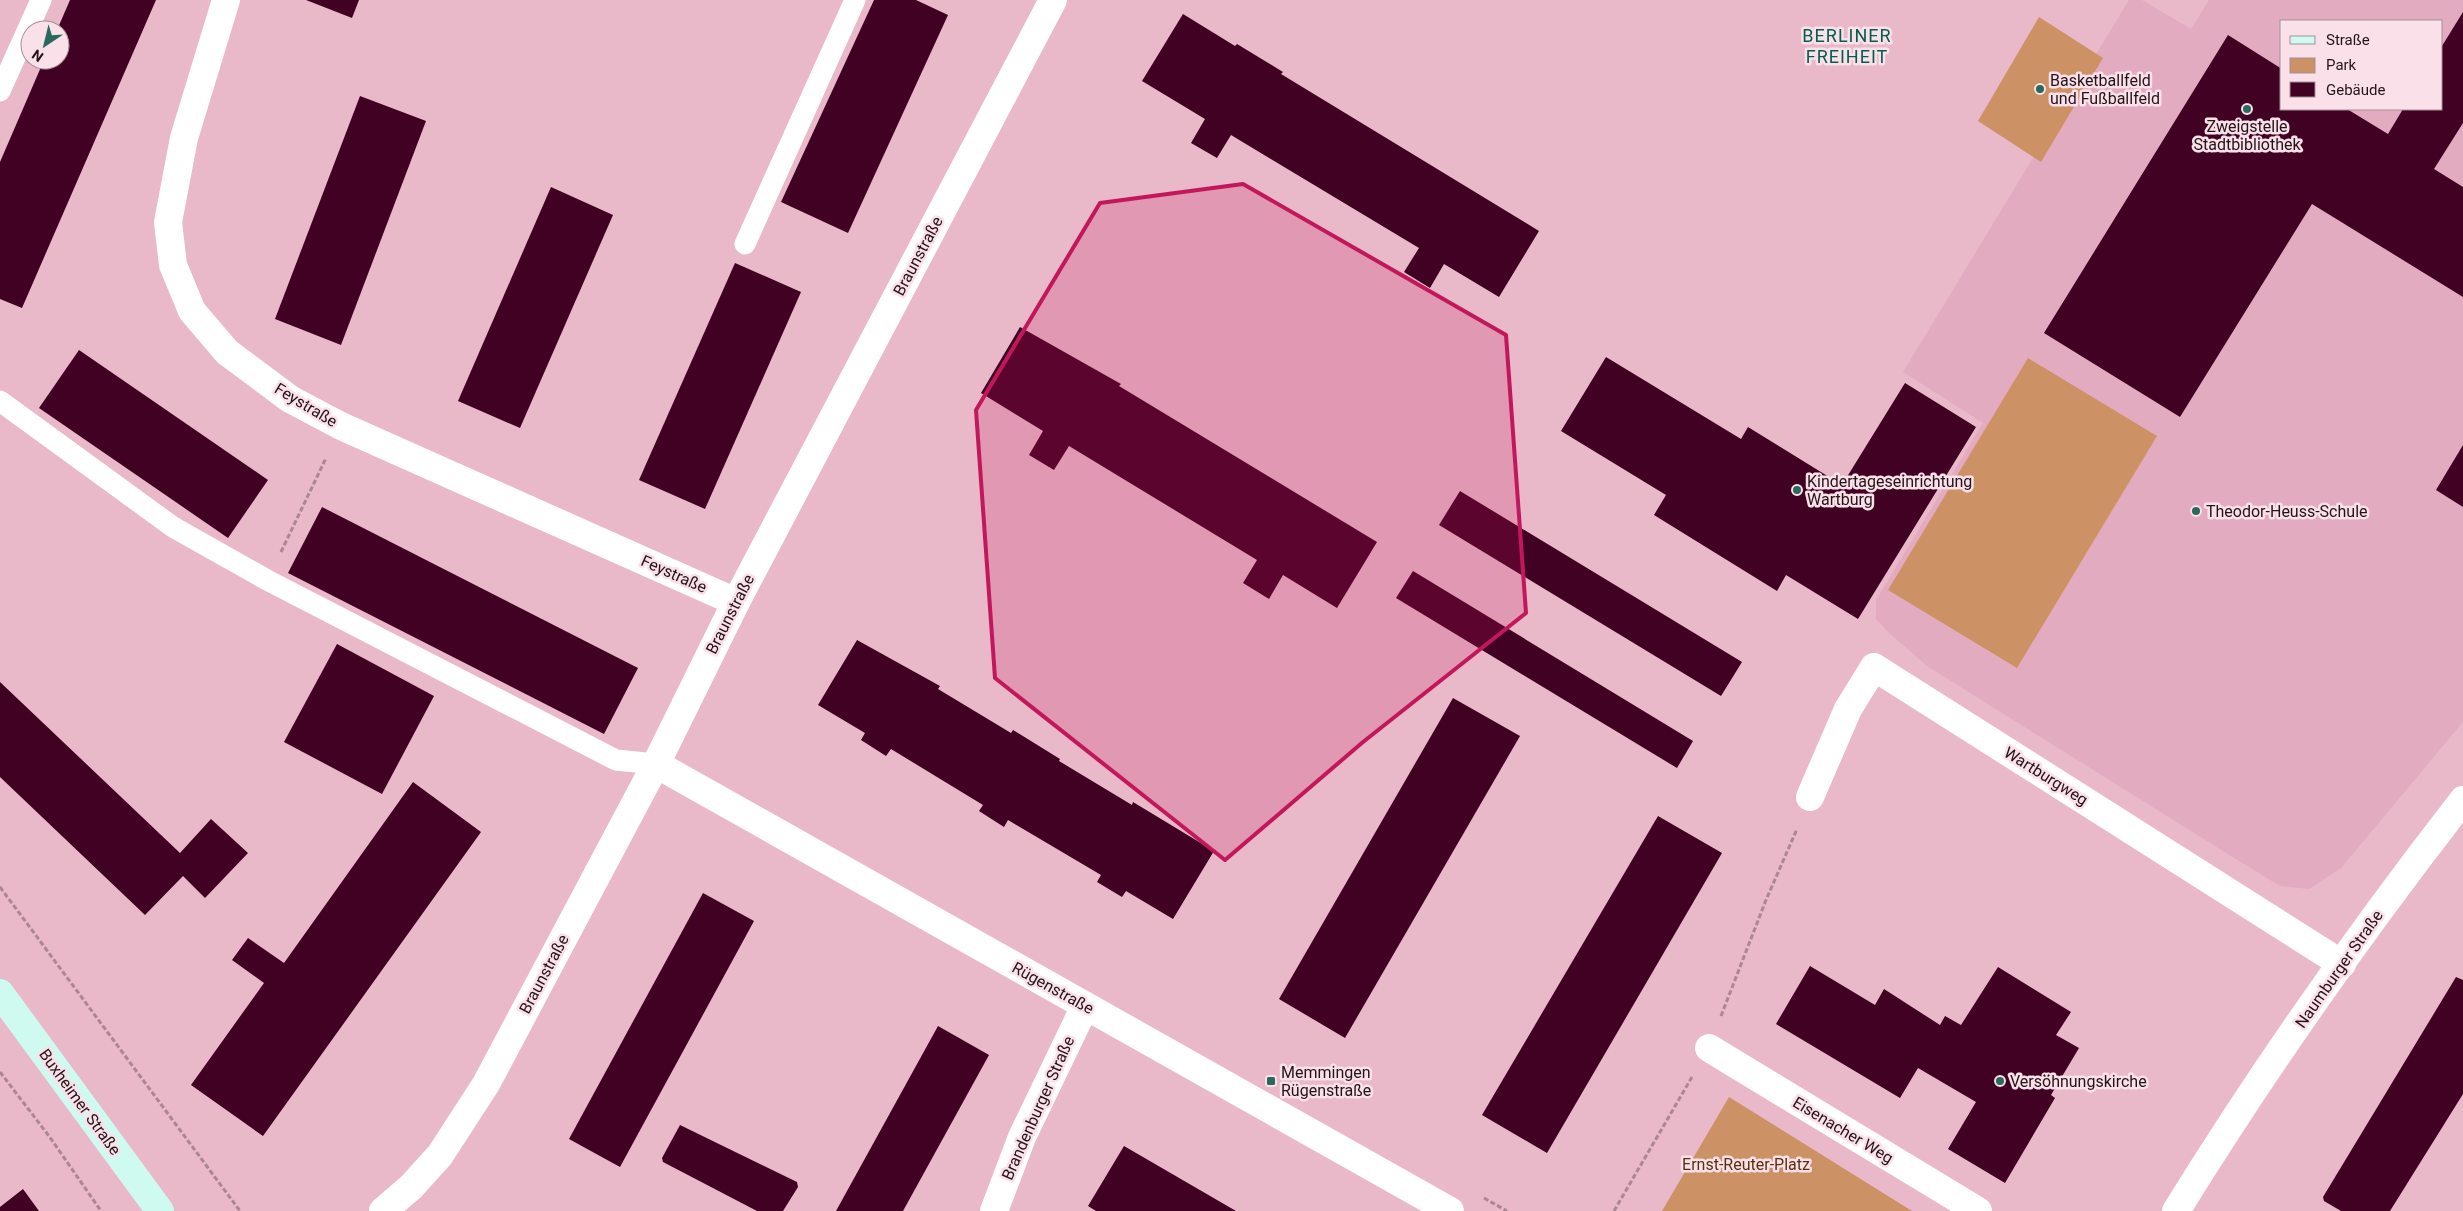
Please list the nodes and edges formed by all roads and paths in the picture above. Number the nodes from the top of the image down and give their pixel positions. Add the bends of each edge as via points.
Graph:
1 (41, 0) edge
2 (226, 0) edge
3 (855, 0) edge
4 (1053, 0) edge
5 (0, 91) edge
6 (745, 244) dead end
7 (0, 401) edge
8 (341, 426) junction
9 (267, 580) junction
10 (736, 602) junction
11 (656, 764) junction
12 (1810, 797) joint
13 (2463, 800) edge
14 (0, 887) edge
15 (2342, 964) junction
16 (0, 993) edge
17 (1085, 1006) junction
18 (1709, 1048) junction
19 (0, 1072) edge
20 (101, 1211) edge
21 (160, 1211) edge
22 (239, 1211) edge
23 (384, 1211) edge
24 (994, 1211) edge
25 (1450, 1211) edge
26 (1614, 1211) edge
27 (1978, 1211) edge
28 (2176, 1211) edge

1 - 5 lane
2 - 8 street, Feystraße via 184,138 168,222 173,265 192,311 227,352 290,399
3 - 6 lane
4 - 10 street, Braunstraße
7 - 9 lane via 173,527
8 - 9 path
8 - 10 street, Feystraße
9 - 11 lane via 616,760
10 - 11 street, Braunstraße
11 - 17 street, Rügenstraße
11 - 23 street, Braunstraße via 464,1121 440,1155
12 - 15 street, Wartburgweg via 1848,709 1874,667
12 - 18 path
13 - 15 street, Naumburger Straße
14 - 22 path
15 - 28 street, Naumburger Straße via 2219,1142
16 - 21 main road, Buxheimer Straße
17 - 24 street, Brandenburger Straße via 1022,1137
17 - 25 street, Rügenstraße
18 - 26 path
18 - 27 street, Eisenacher Weg
19 - 20 path

